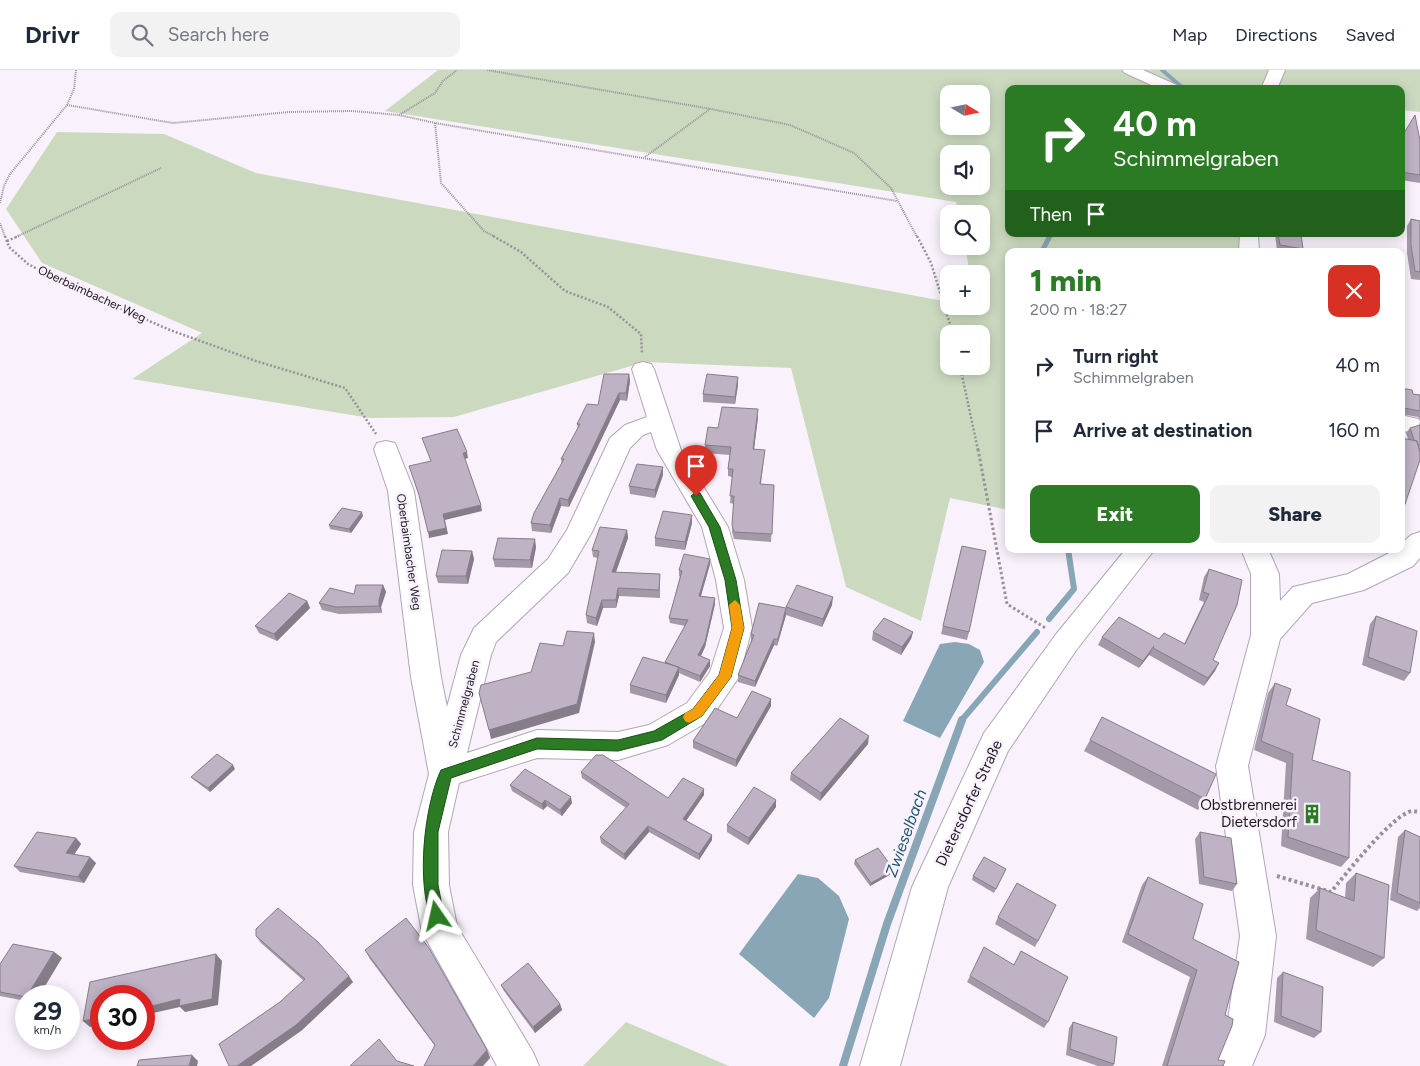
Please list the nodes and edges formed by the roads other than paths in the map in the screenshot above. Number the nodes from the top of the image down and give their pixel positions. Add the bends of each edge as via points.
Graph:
1 (1130, 70) edge
2 (1277, 70) edge
3 (1164, 85) edge
4 (1271, 85) edge
5 (643, 369) road end
6 (659, 421) junction
7 (386, 449) road end
8 (1420, 542) edge
9 (1138, 553) edge
10 (1260, 561) edge
11 (1303, 594) junction
12 (1266, 635) junction
13 (446, 774) junction
14 (519, 1066) edge
15 (880, 1066) edge
16 (1232, 1066) edge

1 - 3 street
2 - 4 street
5 - 6 street
6 - 13 street, Schimmelgraben via 634,430 619,444 579,532 558,566 484,636 476,655
6 - 13 street via 669,450 715,527 730,580 738,628 724,677 698,712 657,736 618,746 537,744
7 - 13 street, Oberbaimbacher Weg via 401,491 426,677
8 - 11 street via 1403,560 1354,583
9 - 15 street, Dietersdorfer Straße via 1067,641 995,743 930,886
10 - 11 street
10 - 12 street
11 - 12 street
12 - 16 street via 1232,766 1258,936 1245,1035
13 - 14 street, Oberbaimbacher Weg via 431,832 431,885 440,932

